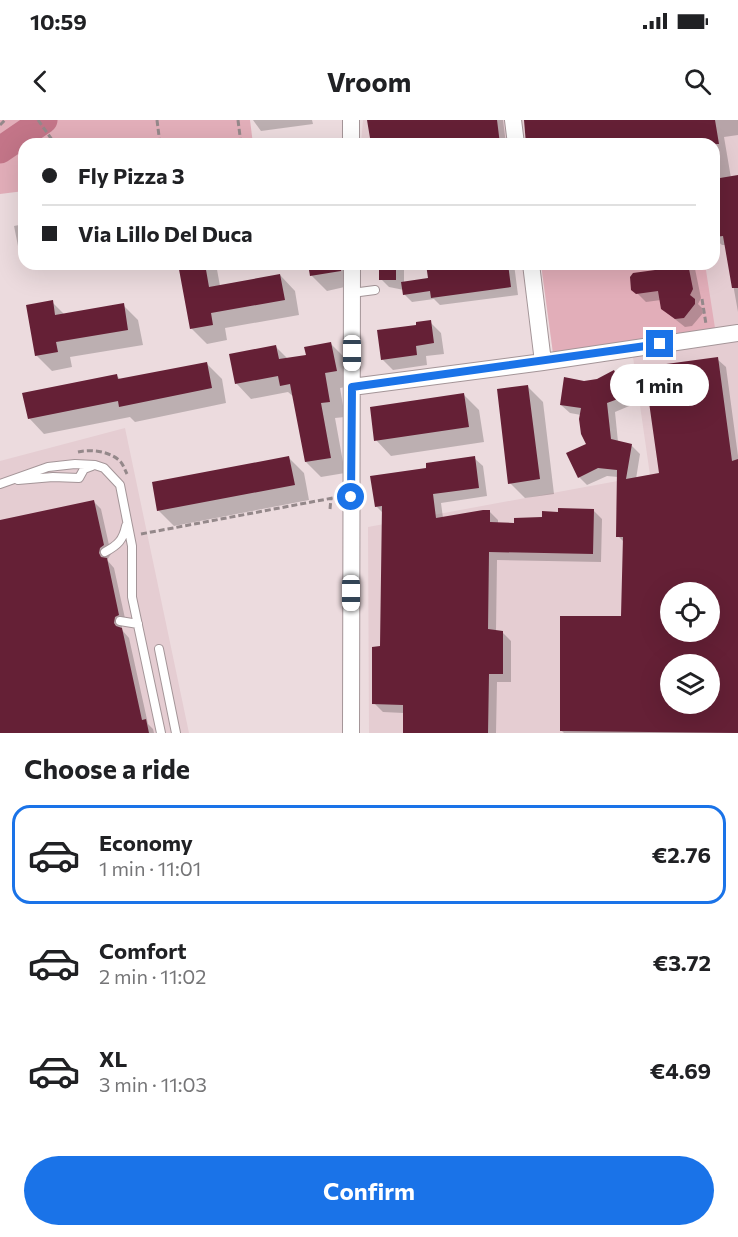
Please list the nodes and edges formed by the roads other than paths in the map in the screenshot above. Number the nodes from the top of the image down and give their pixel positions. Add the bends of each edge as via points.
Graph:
1 (351, 120) edge
2 (513, 120) edge
3 (350, 138) edge
4 (515, 138) edge
5 (352, 270) edge
6 (532, 270) edge
7 (375, 290) dead end
8 (352, 293) junction
9 (738, 333) edge
10 (543, 362) junction
11 (352, 387) junction
12 (95, 465) junction
13 (9, 481) junction
14 (0, 484) edge
15 (127, 522) junction
16 (105, 552) dead end
17 (120, 621) dead end
18 (138, 624) junction
19 (159, 649) dead end
20 (161, 733) edge
21 (176, 733) edge
22 (351, 733) edge

1 - 3 street
2 - 4 street
5 - 8 street
6 - 10 street
7 - 8 lane
8 - 11 street
9 - 10 street
10 - 11 street
11 - 22 street
12 - 13 lane via 48,467
12 - 13 lane via 84,469 79,478
12 - 15 lane via 104,468 120,485
13 - 14 lane
15 - 16 lane via 123,538
15 - 18 lane via 132,546 132,597
17 - 18 lane
18 - 20 lane
19 - 21 lane

